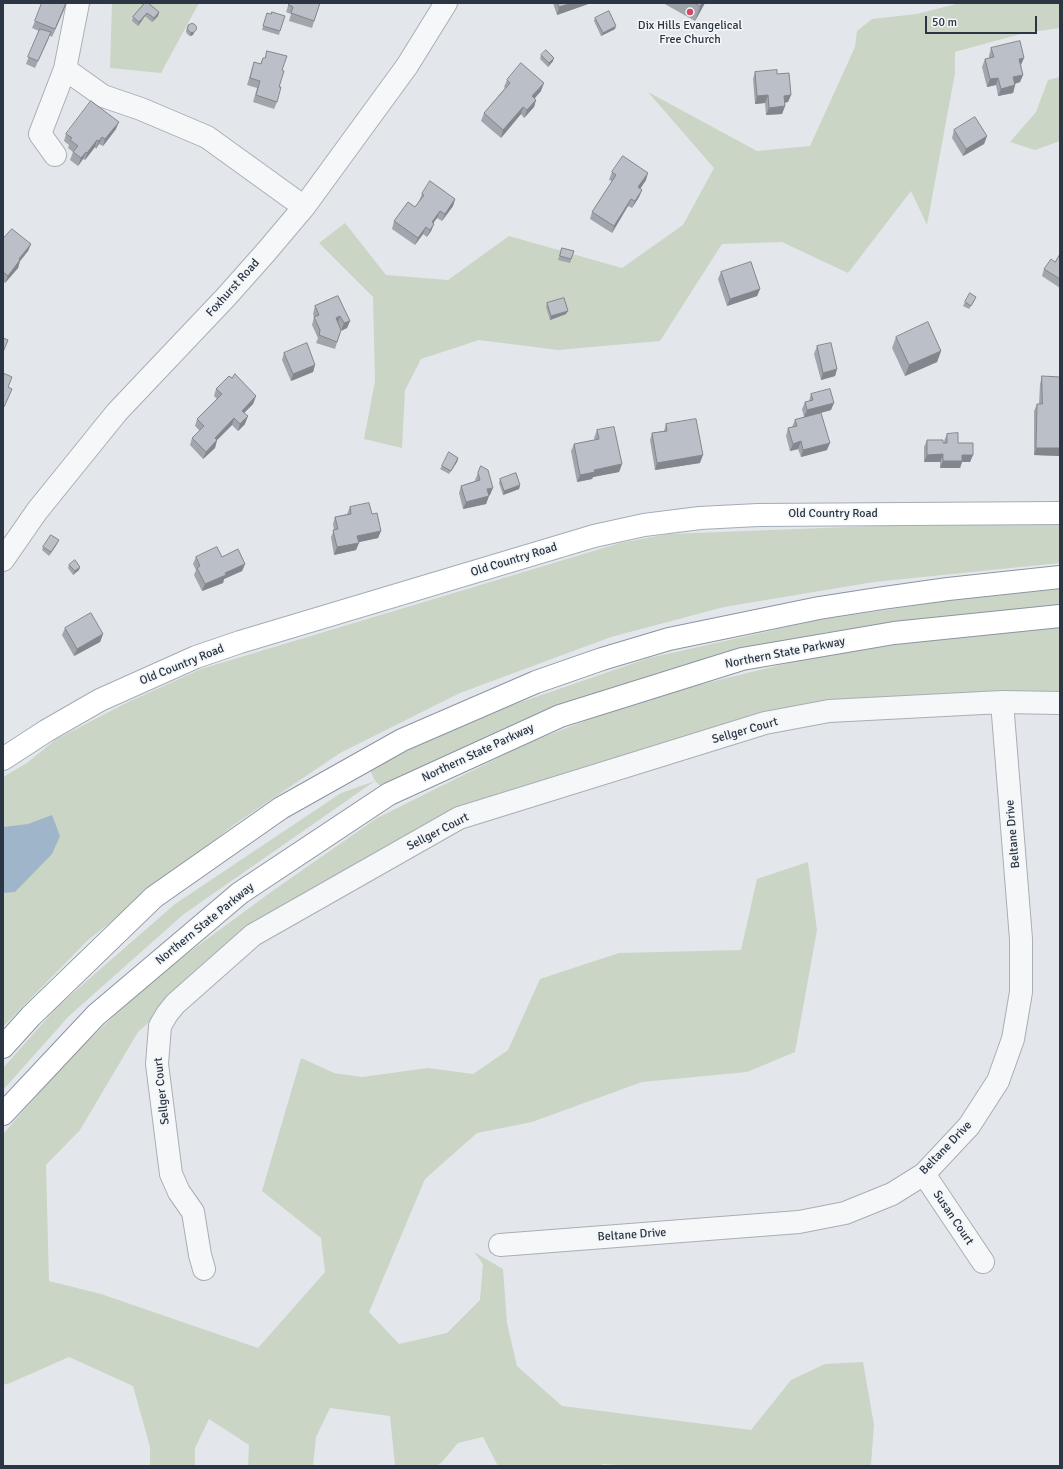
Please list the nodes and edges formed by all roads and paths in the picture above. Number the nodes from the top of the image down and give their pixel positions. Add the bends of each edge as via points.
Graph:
1 (78, 3) edge
2 (446, 3) edge
3 (65, 69) junction
4 (55, 155) dead end
5 (304, 206) junction
6 (1060, 513) edge
7 (3, 560) edge
8 (1060, 577) edge
9 (1060, 616) edge
10 (1002, 702) junction
11 (1060, 703) edge
12 (3, 759) edge
13 (3, 1047) edge
14 (3, 1114) edge
15 (924, 1174) junction
16 (500, 1245) dead end
17 (983, 1262) dead end
18 (204, 1269) dead end

1 - 3 street
2 - 5 street, Foxhurst Road via 407,66
3 - 4 street via 40,134
3 - 5 street via 103,96 207,137
5 - 7 street, Foxhurst Road via 226,297 117,412 37,511
6 - 12 main road, Old Country Road via 758,515 700,518 644,525 594,536 196,657 100,700
8 - 13 main road via 948,589 819,608 670,639 536,682 402,740 281,808 154,896
9 - 14 main road, Northern State Parkway via 894,633 742,659 560,716 389,794 240,893 96,1015
10 - 11 street, Sellger Court
10 - 15 street, Beltane Drive via 1021,939 1021,992 1014,1039 998,1081 969,1126
10 - 18 street, Sellger Court via 829,711 765,724 474,814 452,822 253,935 175,1004 160,1026 157,1064 171,1174 179,1192 193,1212
15 - 16 street, Beltane Drive via 892,1194 845,1213 799,1222
15 - 17 street, Susan Court

